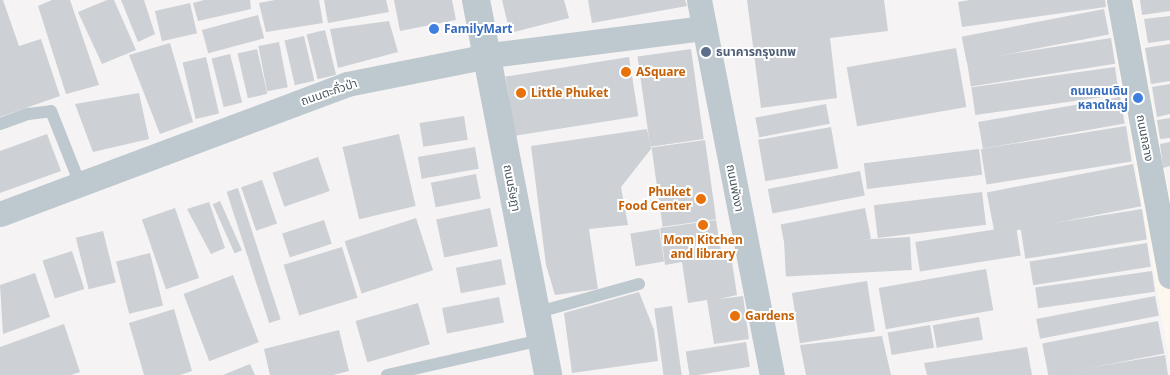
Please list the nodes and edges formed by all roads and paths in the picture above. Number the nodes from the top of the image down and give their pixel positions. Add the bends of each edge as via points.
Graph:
1 (476, 0) edge
2 (699, 0) edge
3 (1119, 0) edge
4 (704, 28) junction
5 (487, 56) junction
6 (0, 124) edge
7 (1161, 174) edge
8 (80, 184) junction
9 (0, 214) edge
10 (1170, 276) edge
11 (639, 284) dead end
12 (536, 313) junction
13 (541, 340) junction
14 (387, 375) edge
15 (548, 375) edge
16 (772, 375) edge

1 - 5 street, ถนนรัษฎา
2 - 4 street, ถนนพังงา
3 - 7 street, ถนนถลาง
4 - 5 street, ถนนตะกั่วป่า
4 - 16 street, ถนนพังงา
5 - 8 street, ถนนตะกั่วป่า via 347,84
5 - 12 street, ถนนรัษฎา
6 - 8 lane via 28,114 51,111
7 - 10 street, ถนนถลาง
8 - 9 street, ถนนตะกั่วป่า
11 - 12 lane
12 - 13 street, ถนนรัษฎา
13 - 14 lane
13 - 15 street, ถนนรัษฎา

